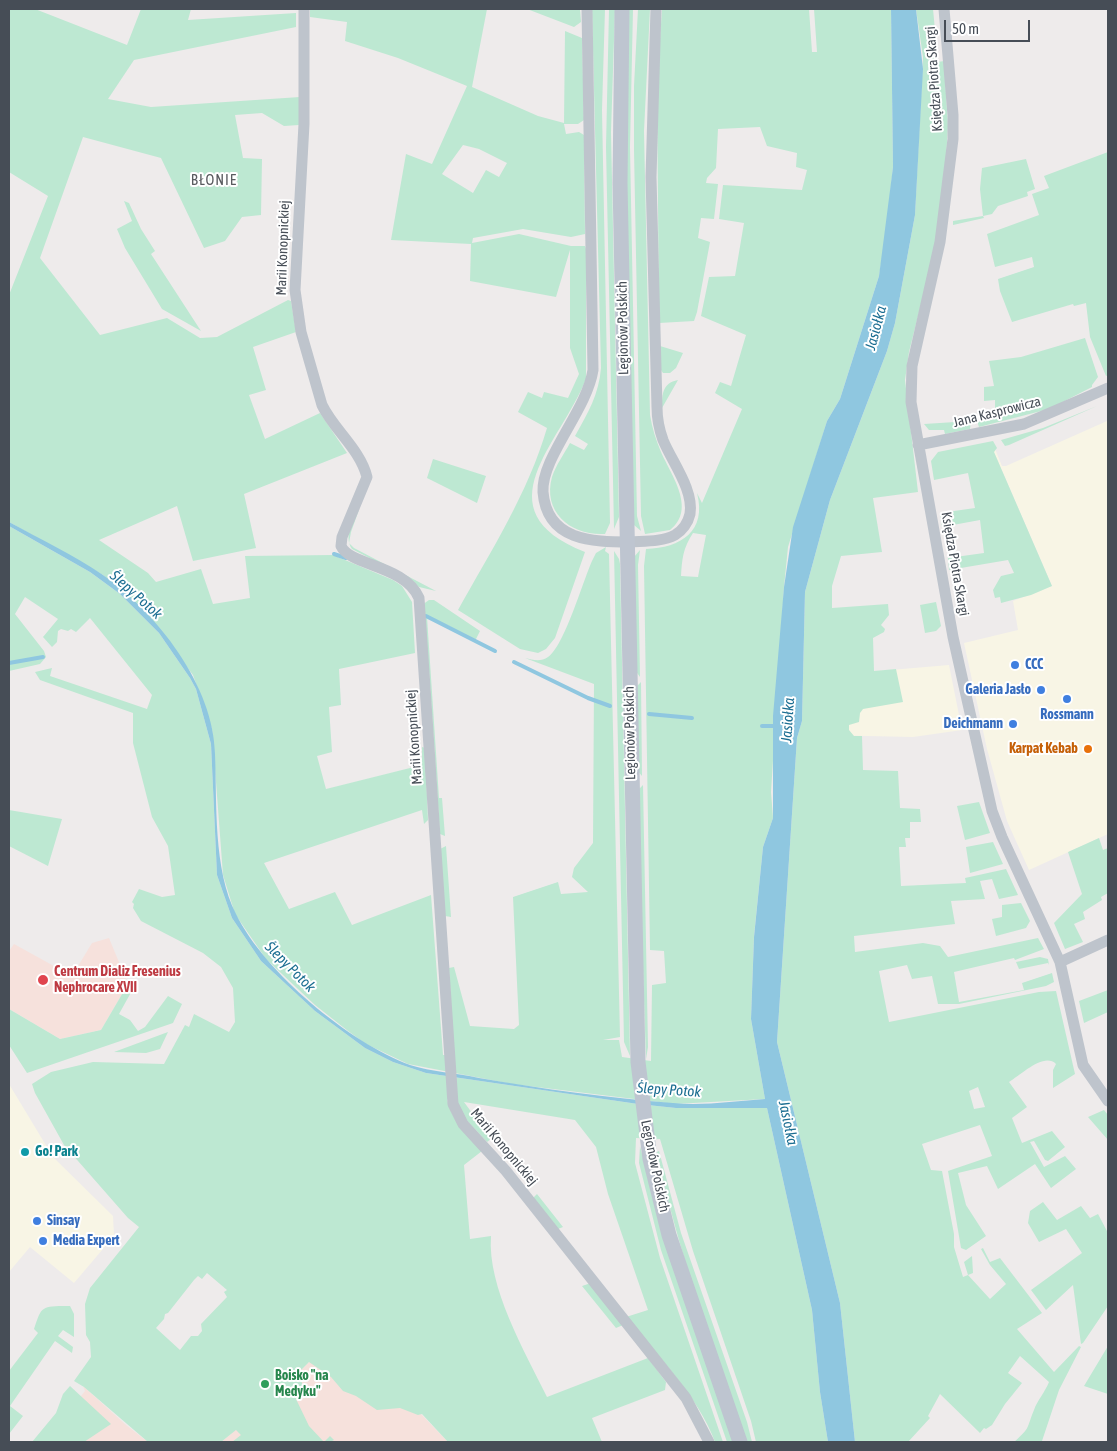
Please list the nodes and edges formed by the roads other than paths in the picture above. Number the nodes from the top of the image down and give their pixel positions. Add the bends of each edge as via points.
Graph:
1 (304, 9) edge
2 (587, 9) edge
3 (622, 9) edge
4 (656, 9) edge
5 (944, 9) edge
6 (1108, 388) edge
7 (918, 445) junction
8 (626, 542) junction
9 (1108, 940) edge
10 (1060, 962) junction
11 (1108, 1101) edge
12 (709, 1442) edge
13 (740, 1442) edge

1 - 12 street, Marii Konopnickiej via 304,124 295,290 298,317 323,407 358,455 367,477 341,546 348,554 400,577 410,584 419,598 453,1104 463,1124 506,1171 686,1398
2 - 8 street via 593,370 586,396 546,473 543,490 552,519 568,534 586,540
3 - 8 main road, Legionów Polskich via 620,183
4 - 8 street via 651,148 656,407 660,430 688,494 690,513 683,528 673,536
5 - 7 street, Księdza Piotra Skargi via 953,139 940,242 912,366 911,402
6 - 7 street, Jana Kasprowicza via 1024,424
7 - 10 street, Księdza Piotra Skargi via 953,636 992,811
8 - 13 main road, Legionów Polskich via 638,1062 648,1143 669,1235
9 - 10 street
10 - 11 street, Księdza Piotra Skargi via 1083,1065

